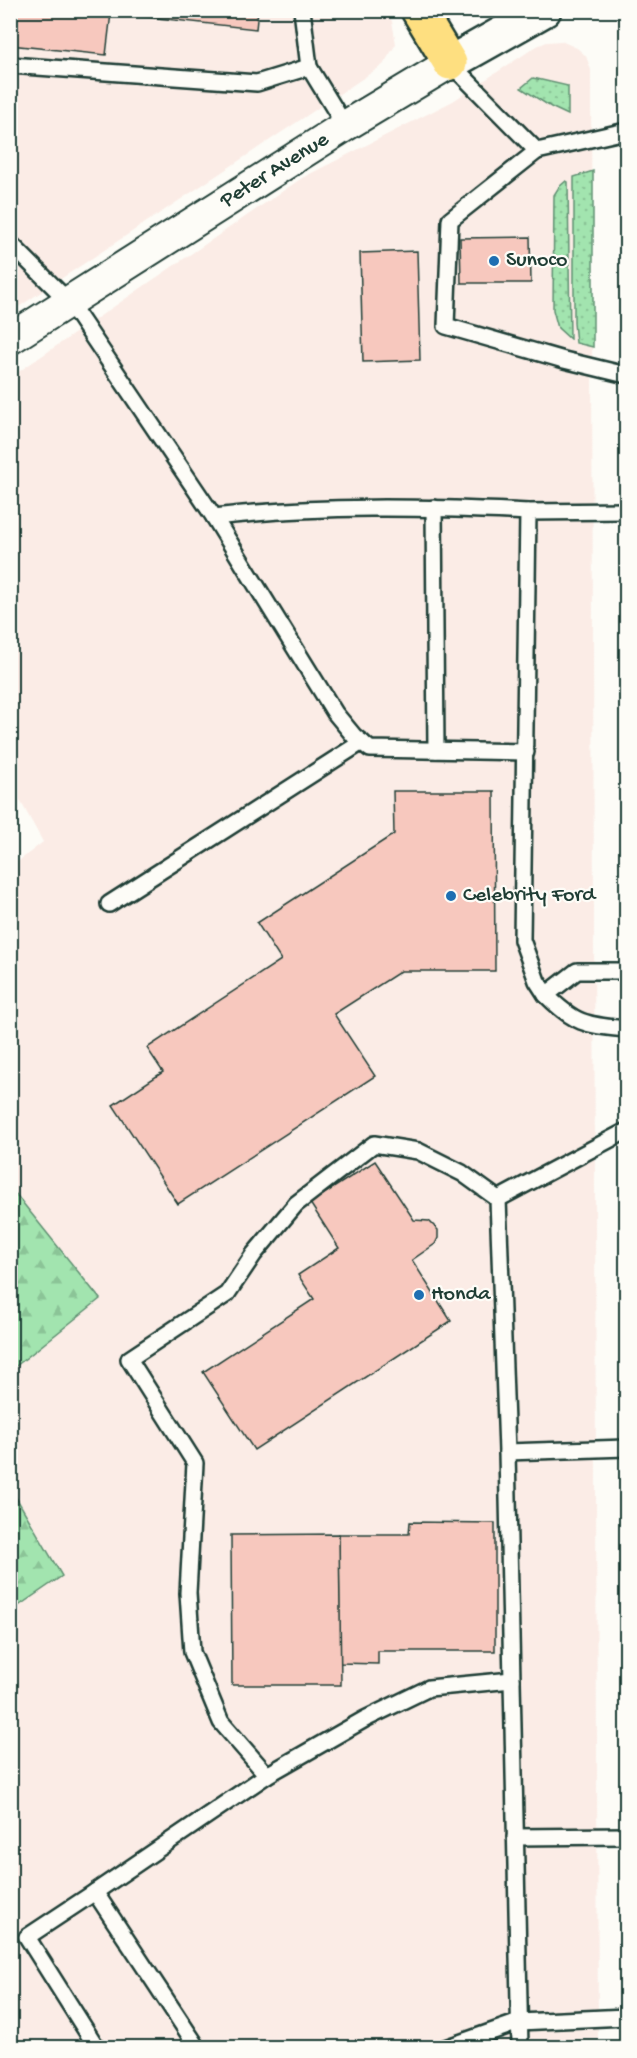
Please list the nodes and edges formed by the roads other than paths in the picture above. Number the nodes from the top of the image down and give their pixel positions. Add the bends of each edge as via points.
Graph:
1 (302, 10) edge
2 (418, 10) edge
3 (544, 10) edge
4 (450, 63) junction
5 (10, 65) edge
6 (309, 67) junction
7 (345, 126) junction
8 (627, 131) edge
9 (537, 151) junction
10 (10, 243) edge
11 (69, 302) junction
12 (10, 339) edge
13 (627, 375) edge
14 (434, 508) junction
15 (627, 511) edge
16 (528, 512) junction
17 (214, 517) junction
18 (362, 742) junction
19 (436, 750) junction
20 (526, 752) junction
21 (109, 904) dead end
22 (627, 971) edge
23 (546, 996) junction
24 (627, 1029) edge
25 (627, 1131) edge
26 (498, 1199) junction
27 (627, 1448) edge
28 (507, 1452) junction
29 (512, 1680) junction
30 (267, 1775) junction
31 (627, 1836) edge
32 (515, 1837) junction
33 (95, 1892) junction
34 (627, 2017) edge
35 (519, 2022) junction
36 (97, 2048) edge
37 (198, 2048) edge
38 (445, 2048) edge
39 (520, 2048) edge

1 - 6 lane
2 - 4 highway
3 - 4 street, Peter Avenue
4 - 7 street, Peter Avenue
4 - 9 lane
5 - 6 lane via 257,83
6 - 7 lane
7 - 11 street, Peter Avenue
8 - 9 lane
9 - 13 lane via 450,220 446,326
10 - 11 lane
11 - 12 street, Peter Avenue
11 - 17 lane
14 - 16 lane
14 - 17 lane via 255,512
14 - 19 lane
15 - 16 lane
16 - 20 lane
17 - 18 lane via 335,713
18 - 19 lane via 370,749
18 - 21 lane
19 - 20 lane
20 - 23 lane via 522,940
22 - 23 lane via 577,971
23 - 24 lane via 579,1022
25 - 26 lane
26 - 28 lane
26 - 30 lane via 462,1173 417,1151 374,1144 296,1204 227,1293 129,1359 195,1463 188,1593 192,1652 221,1722
27 - 28 lane
28 - 29 lane
29 - 30 lane via 429,1688
29 - 32 lane
30 - 33 lane
31 - 32 lane
32 - 35 lane
33 - 36 lane via 27,1937
33 - 37 lane
34 - 35 lane
35 - 38 lane
35 - 39 lane

